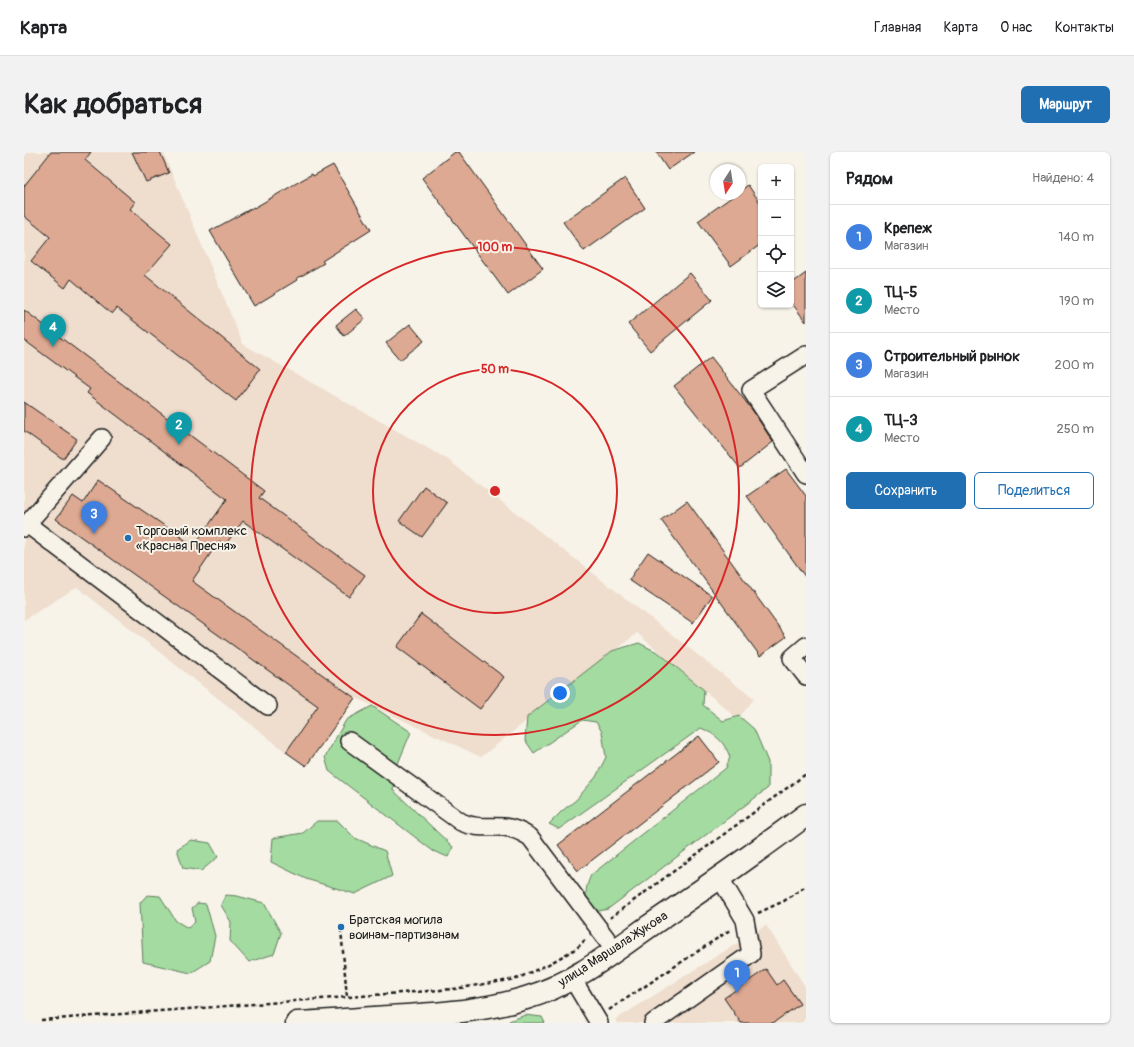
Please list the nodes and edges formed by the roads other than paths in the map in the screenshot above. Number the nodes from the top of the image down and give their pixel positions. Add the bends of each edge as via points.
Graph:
1 (806, 355) edge
2 (102, 438) dead end
3 (804, 468) edge
4 (26, 526) edge
5 (806, 646) edge
6 (806, 676) edge
7 (268, 706) dead end
8 (349, 740) dead end
9 (806, 815) edge
10 (720, 878) junction
11 (616, 950) junction
12 (572, 978) junction
13 (598, 1021) edge
14 (297, 1023) edge
15 (653, 1023) edge

1 - 3 street via 751,390
2 - 4 street
4 - 7 street
5 - 6 street via 792,658
8 - 11 street via 468,826 515,829 530,838
9 - 10 main road, улица Маршала Жукова
10 - 11 main road, улица Маршала Жукова
10 - 15 street via 745,920 751,954
11 - 12 main road, улица Маршала Жукова
12 - 13 street
12 - 14 main road, улица Маршала Жукова via 527,998 477,1009

